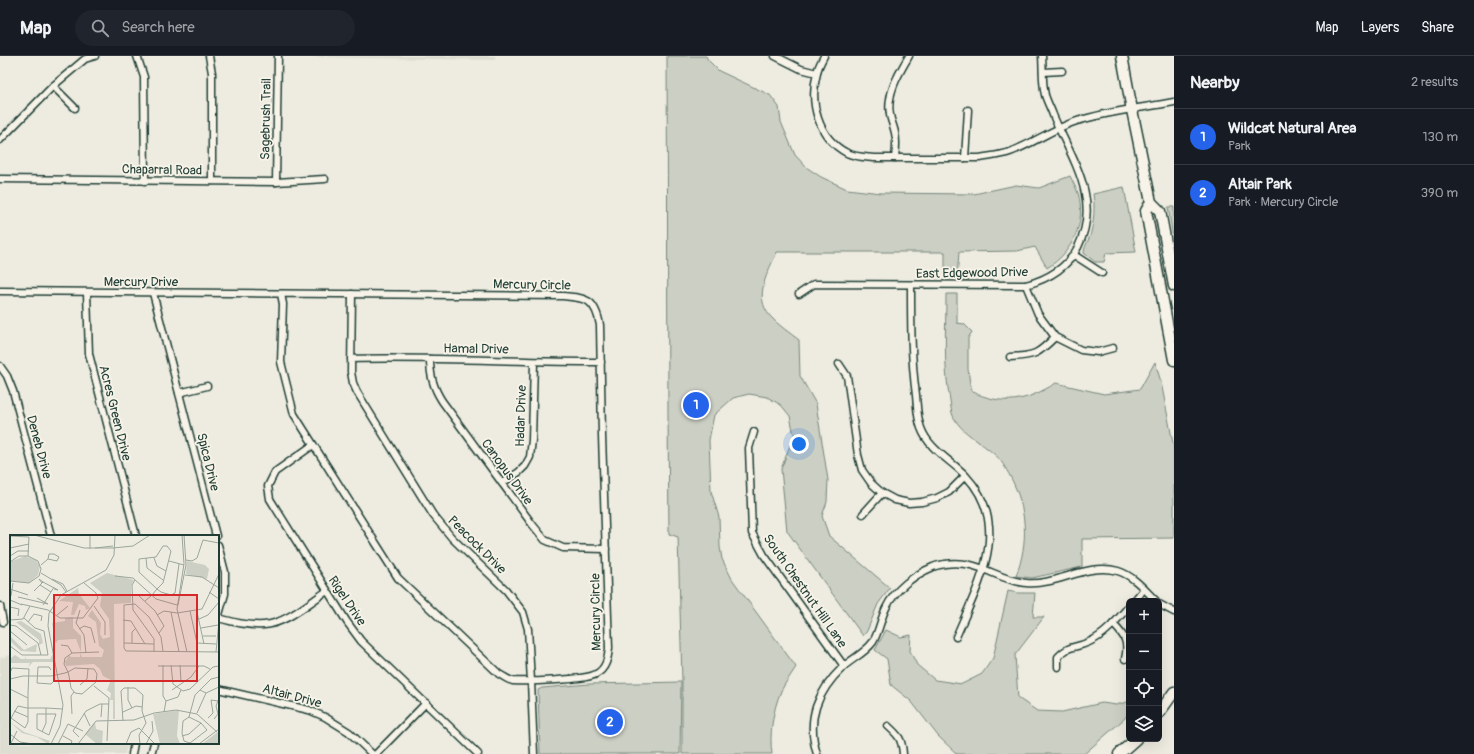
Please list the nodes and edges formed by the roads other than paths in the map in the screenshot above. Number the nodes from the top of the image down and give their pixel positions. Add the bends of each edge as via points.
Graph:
1 (94, 56) edge
2 (137, 56) edge
3 (209, 56) edge
4 (278, 56) edge
5 (775, 56) edge
6 (824, 56) edge
7 (910, 56) edge
8 (1042, 56) edge
9 (1122, 56) edge
10 (1062, 71) dead end
11 (1043, 72) junction
12 (817, 73) junction
13 (53, 86) junction
14 (1174, 102) edge
15 (75, 108) dead end
16 (968, 110) dead end
17 (1132, 110) junction
18 (1058, 127) junction
19 (0, 140) edge
20 (895, 158) junction
21 (965, 158) junction
22 (0, 179) edge
23 (325, 179) dead end
24 (145, 180) junction
25 (212, 181) junction
26 (276, 182) junction
27 (1151, 202) junction
28 (1074, 256) junction
29 (1102, 273) dead end
30 (1026, 285) junction
31 (911, 286) junction
32 (1174, 286) edge
33 (0, 291) edge
34 (88, 293) junction
35 (153, 293) junction
36 (281, 294) junction
37 (352, 294) junction
38 (799, 294) dead end
39 (1055, 337) junction
40 (1113, 348) dead end
41 (1010, 357) dead end
42 (351, 359) junction
43 (430, 359) junction
44 (1174, 360) edge
45 (534, 362) junction
46 (601, 362) junction
47 (839, 364) dead end
48 (0, 366) edge
49 (207, 386) dead end
50 (179, 393) junction
51 (754, 432) dead end
52 (313, 445) junction
53 (965, 476) junction
54 (502, 483) junction
55 (882, 493) junction
56 (863, 514) dead end
57 (51, 535) edge
58 (136, 535) edge
59 (216, 535) edge
60 (219, 549) edge
61 (606, 549) junction
62 (984, 569) junction
63 (1144, 589) junction
64 (327, 591) junction
65 (1136, 598) edge
66 (1153, 598) edge
67 (0, 606) edge
68 (1162, 606) edge
69 (1126, 609) edge
70 (1174, 612) edge
71 (219, 615) edge
72 (219, 618) edge
73 (2, 622) edge
74 (1113, 624) junction
75 (956, 637) dead end
76 (1125, 659) dead end
77 (844, 666) junction
78 (1058, 667) dead end
79 (531, 681) junction
80 (219, 689) edge
81 (1174, 692) edge
82 (426, 703) junction
83 (1162, 709) edge
84 (888, 726) dead end
85 (1133, 742) edge
86 (134, 744) edge
87 (154, 744) edge
88 (132, 754) edge
89 (151, 754) edge
90 (372, 754) edge
91 (376, 754) edge
92 (478, 754) edge
93 (534, 754) edge
94 (817, 754) edge
95 (903, 754) edge
96 (1119, 754) edge

1 - 13 street via 85,59
2 - 24 street via 144,77
3 - 25 street via 212,73
4 - 26 street, Sagebrush Trail
5 - 12 street via 801,69
6 - 12 street
7 - 20 street via 900,70 890,97 890,114 896,134
8 - 11 street, East Edgewood Drive
9 - 17 main road
10 - 11 street
11 - 18 street, East Edgewood Drive via 1045,95
12 - 20 street via 815,109 820,127 827,138 848,153 861,157
13 - 15 street
13 - 19 street
14 - 17 street
16 - 21 street
17 - 18 street via 1113,112
17 - 27 main road
18 - 21 street via 997,156
18 - 28 street, East Edgewood Drive via 1085,189 1087,203 1084,231
20 - 21 street
22 - 24 street, Chaparral Road
23 - 26 street, Chaparral Road
24 - 25 street, Chaparral Road
25 - 26 street, Chaparral Road
27 - 32 main road via 1160,211
27 - 44 main road via 1146,211
28 - 29 street
28 - 30 street, East Edgewood Drive via 1049,276
30 - 31 street, East Edgewood Drive
30 - 39 street via 1038,314
31 - 38 street, East Edgewood Drive via 814,284
31 - 53 street via 912,365 921,428 934,448
33 - 34 street, Mercury Drive
34 - 35 street, Mercury Drive
34 - 58 street, Acres Green Drive via 89,354
35 - 36 street, Mercury Drive
35 - 50 street, Spica Drive
36 - 37 street, Mercury Circle
36 - 52 street, Mercury Circle via 281,362 294,414
37 - 42 street, Peacock Drive
37 - 46 street, Mercury Circle via 582,298 594,305 598,315
39 - 40 street via 1081,350 1098,352
39 - 41 street via 1038,353
42 - 43 street, Hamal Drive
42 - 79 street, Peacock Drive via 352,383 433,515 452,538 506,590 523,612 528,629
43 - 45 street, Hamal Drive
43 - 54 street, Canopus Drive via 430,371 436,391
45 - 46 street, Hamal Drive
45 - 54 street, Hadar Drive via 530,457 519,472
46 - 61 street, Mercury Circle
47 - 55 street via 847,376 862,470
48 - 57 street, Deneb Drive via 12,391
49 - 50 street
50 - 59 street, Spica Drive
51 - 77 street, South Chestnut Hill Lane via 749,448 752,533 764,555
52 - 64 street, Rigel Drive via 275,472 268,486 270,499
52 - 79 street, Mercury Circle via 398,578 499,674 510,681
53 - 55 street via 949,492 922,502 895,500
53 - 62 street via 983,502 990,527
54 - 61 street, Canopus Drive via 545,540 563,548
55 - 56 street
60 - 71 street via 225,572 225,594
61 - 79 street, Mercury Circle via 608,660 596,675
62 - 63 street via 1025,583 1041,583 1104,569 1119,571
62 - 75 street
62 - 77 street via 967,563 951,563 934,566 908,581 896,592 886,607 874,640 866,650
63 - 65 street
63 - 66 street
64 - 72 street via 281,621 269,625 247,625
64 - 82 street, Rigel Drive via 361,641
67 - 73 street
68 - 70 street
69 - 74 street
74 - 76 street via 1126,639
74 - 78 street via 1088,643 1065,649 1058,657
77 - 94 street via 827,684 818,699 812,729
79 - 93 street, Peacock Drive
80 - 90 street, Altair Drive via 309,710 326,717 349,732
81 - 83 main road
82 - 91 street
82 - 92 street, Rigel Drive
84 - 95 street via 898,736
85 - 96 main road
86 - 88 street
87 - 89 street

